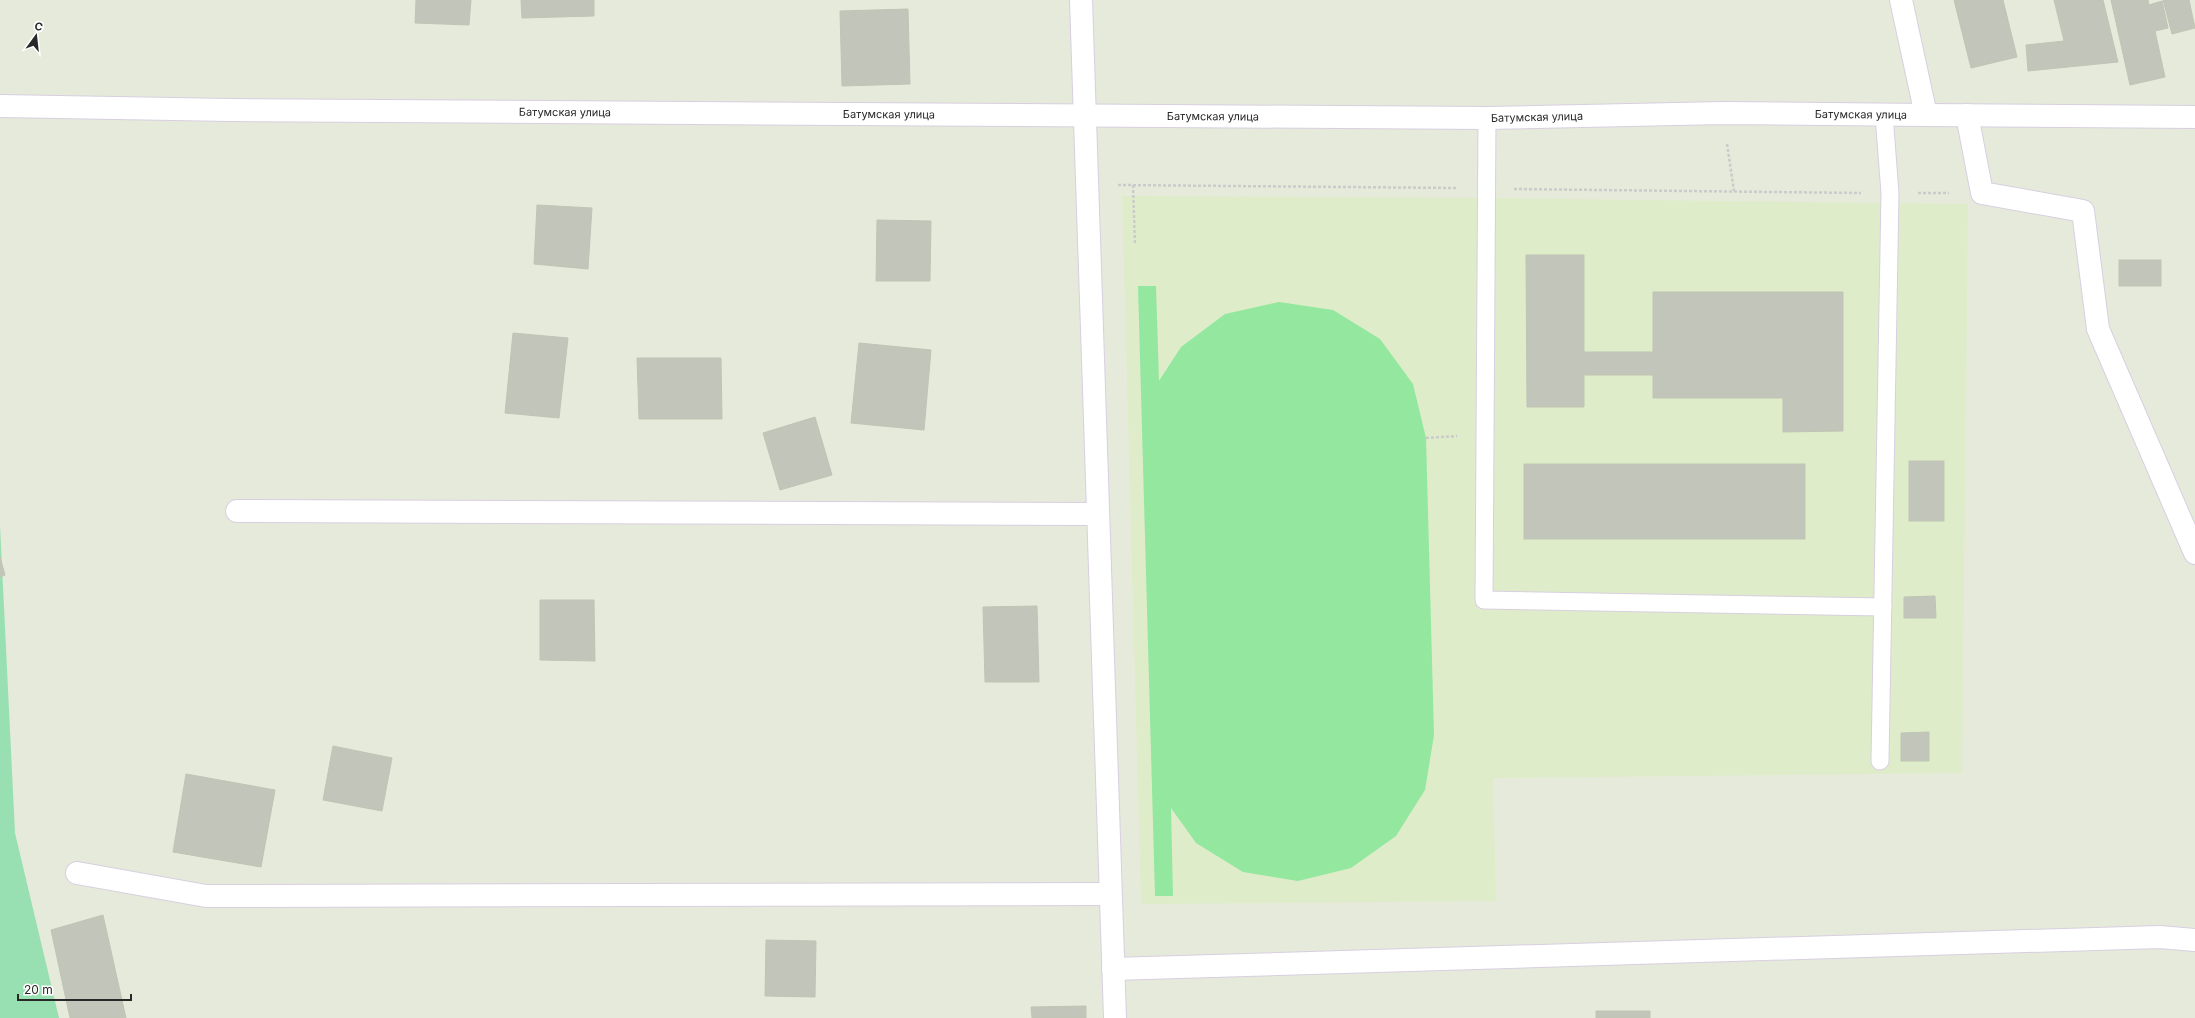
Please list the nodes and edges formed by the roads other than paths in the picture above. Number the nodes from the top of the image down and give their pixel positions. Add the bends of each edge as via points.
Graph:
1 (1081, 0) edge
2 (1901, 0) edge
3 (0, 106) edge
4 (1084, 115) junction
5 (1884, 115) junction
6 (1926, 115) junction
7 (1967, 115) junction
8 (2195, 117) edge
9 (1488, 118) junction
10 (237, 511) dead end
11 (1097, 514) junction
12 (2195, 553) edge
13 (1883, 607) junction
14 (1880, 761) dead end
15 (77, 873) dead end
16 (1110, 894) junction
17 (2195, 940) edge
18 (1113, 969) junction
19 (1115, 1018) edge

1 - 4 street
2 - 6 street
3 - 4 street, Батумская улица via 231,110
4 - 9 street, Батумская улица
4 - 11 street
5 - 6 street, Батумская улица
5 - 9 street, Батумская улица via 1723,113
5 - 13 lane via 1890,193
6 - 7 street, Батумская улица
7 - 8 street, Батумская улица
7 - 12 street via 1982,193 2083,211 2098,329
9 - 13 lane via 1484,600
10 - 11 street
11 - 16 street
13 - 14 lane
15 - 16 street via 206,896
16 - 18 street
17 - 18 street via 2144,938
18 - 19 street

